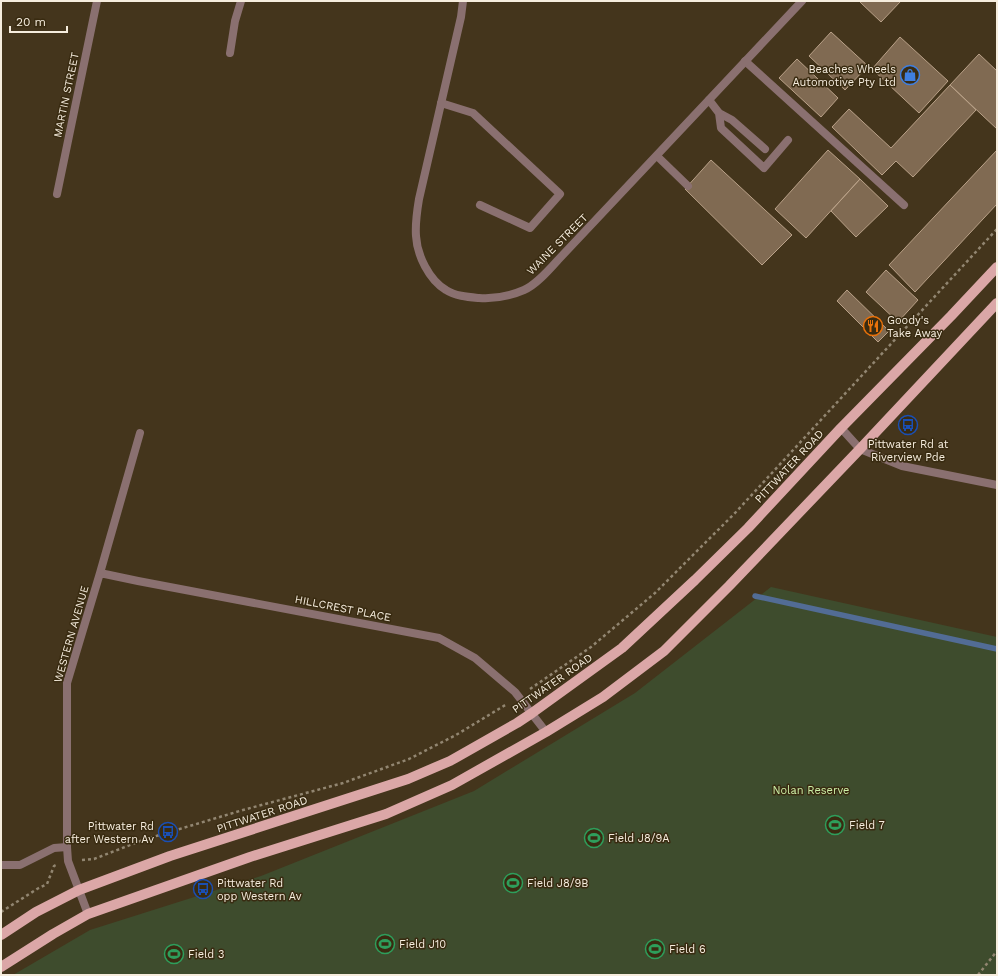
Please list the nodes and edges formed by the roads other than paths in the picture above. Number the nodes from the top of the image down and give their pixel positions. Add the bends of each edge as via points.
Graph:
1 (97, 1) edge
2 (240, 1) edge
3 (463, 1) edge
4 (802, 1) edge
5 (230, 53) dead end
6 (745, 61) junction
7 (709, 100) junction
8 (441, 103) junction
9 (719, 113) junction
10 (788, 140) dead end
11 (764, 149) dead end
12 (657, 156) junction
13 (688, 186) dead end
14 (57, 194) dead end
15 (480, 205) dead end
16 (904, 205) dead end
17 (997, 267) edge
18 (997, 303) edge
19 (841, 428) junction
20 (140, 434) dead end
21 (860, 449) junction
22 (997, 486) edge
23 (100, 573) junction
24 (532, 713) junction
25 (546, 732) junction
26 (67, 847) junction
27 (1, 865) edge
28 (79, 890) junction
29 (88, 914) junction
30 (1, 935) edge
31 (1, 967) edge

1 - 14 street, MARTIN STREET
2 - 5 street
3 - 8 street, WAINE STREET
4 - 6 street, WAINE STREET
6 - 7 street, WAINE STREET
6 - 16 street
7 - 9 street
7 - 12 street, WAINE STREET
8 - 12 street, WAINE STREET via 419,199 416,237 420,257 430,276 446,290 468,297 512,295 525,290 558,260
8 - 15 street via 473,113 560,194 530,228
9 - 10 street via 721,128 764,168
9 - 11 street via 732,120
12 - 13 street
17 - 19 main road, PITTWATER ROAD
18 - 21 main road
19 - 21 street
19 - 24 main road, PITTWATER ROAD via 748,528 622,648
20 - 23 street, WESTERN AVENUE
21 - 22 street via 902,466
21 - 25 main road via 664,651 603,697
23 - 24 street, HILLCREST PLACE via 439,638 475,658 518,696
23 - 26 street, WESTERN AVENUE via 67,683
24 - 25 street, HILLCREST PLACE
24 - 28 main road, PITTWATER ROAD via 450,761 408,779 170,856
25 - 29 main road via 452,785 386,814 242,860
26 - 27 street via 54,848 20,865
26 - 28 street, WESTERN AVENUE via 68,861
28 - 29 street, WESTERN AVENUE
28 - 30 main road, PITTWATER ROAD via 36,912
29 - 31 main road

